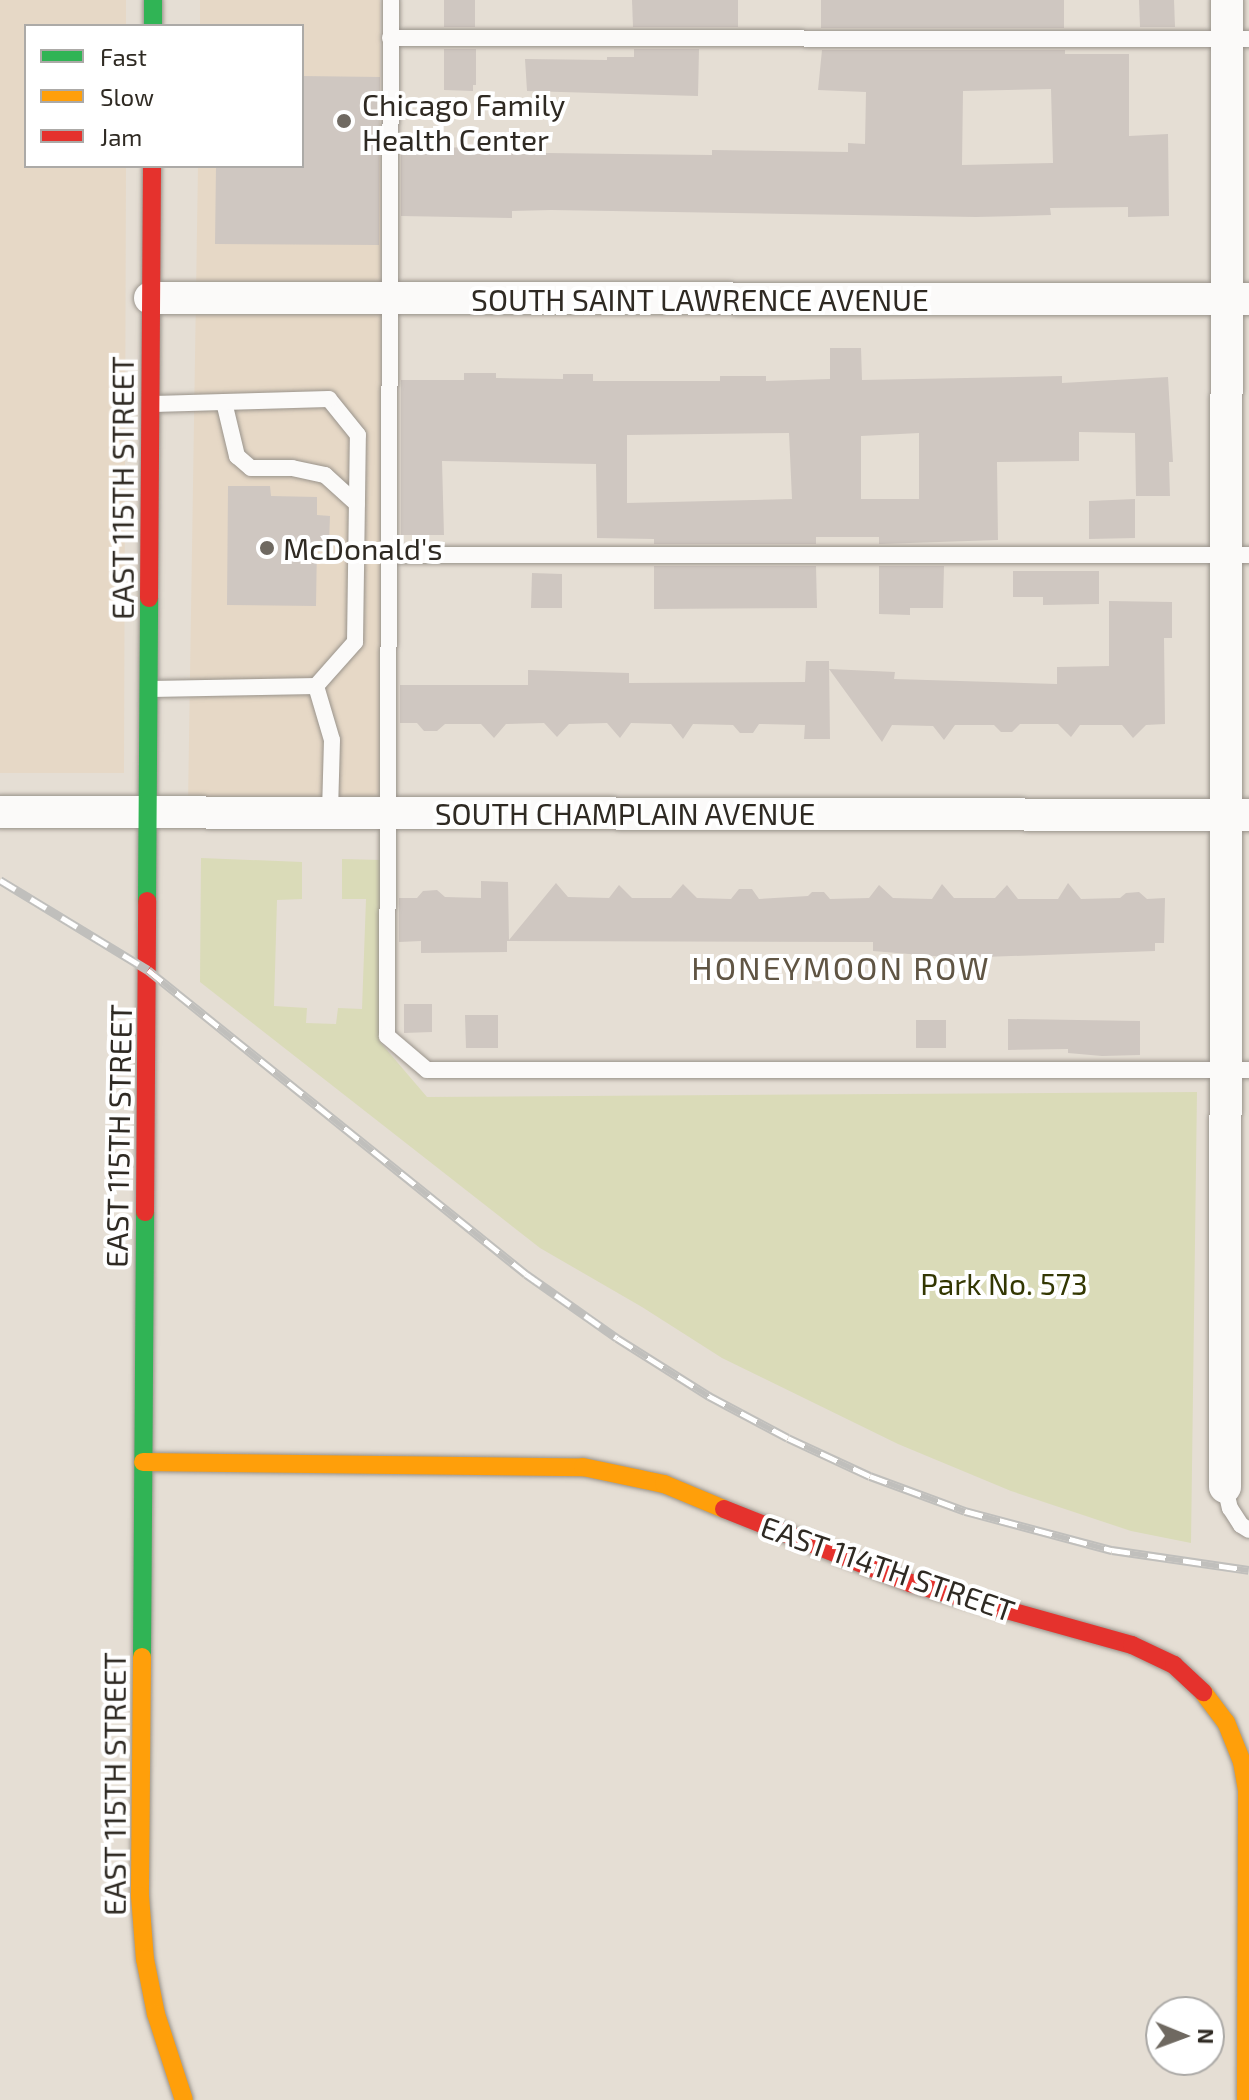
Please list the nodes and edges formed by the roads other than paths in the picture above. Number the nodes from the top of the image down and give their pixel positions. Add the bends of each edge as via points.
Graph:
1 (153, 0) edge
2 (391, 0) edge
3 (1227, 0) edge
4 (153, 24) edge
5 (390, 38) junction
6 (1238, 39) edge
7 (152, 168) edge
8 (150, 298) junction
9 (389, 298) junction
10 (1238, 299) edge
11 (224, 402) junction
12 (150, 404) junction
13 (357, 504) junction
14 (389, 555) junction
15 (1238, 555) edge
16 (316, 686) junction
17 (149, 689) junction
18 (0, 812) edge
19 (149, 812) junction
20 (330, 812) junction
21 (388, 813) junction
22 (1237, 815) edge
23 (1237, 1070) edge
24 (1237, 1328) edge
25 (143, 1462) junction
26 (1225, 1487) joint
27 (1249, 1530) edge
28 (184, 2100) edge
29 (1246, 2100) edge

1 - 4 street
2 - 5 lane
3 - 6 street
5 - 6 lane
5 - 9 lane
6 - 10 street
7 - 8 street, EAST 115TH STREET
8 - 9 street, SOUTH SAINT LAWRENCE AVENUE
8 - 12 street, EAST 115TH STREET
9 - 10 street, SOUTH SAINT LAWRENCE AVENUE
9 - 14 lane
10 - 15 street
11 - 12 lane
11 - 13 lane via 237,456 251,468 325,475
11 - 13 lane via 329,399 358,435
12 - 17 street, EAST 115TH STREET
13 - 16 lane via 355,642
14 - 15 lane
14 - 21 lane
15 - 22 street
16 - 17 lane
16 - 20 lane via 332,740
17 - 19 street, EAST 115TH STREET
18 - 19 street, SOUTH CHAMPLAIN AVENUE
19 - 20 street, SOUTH CHAMPLAIN AVENUE
19 - 25 street, EAST 115TH STREET
20 - 21 street, SOUTH CHAMPLAIN AVENUE
21 - 22 street, SOUTH CHAMPLAIN AVENUE
21 - 23 lane via 387,1036 427,1070
22 - 23 street
23 - 24 street
24 - 26 street
25 - 28 street, EAST 115TH STREET via 140,1896 156,2014
25 - 29 street, EAST 114TH STREET via 519,1465 625,1473 910,1583 1092,1632 1174,1665 1226,1722 1247,1791
26 - 27 lane via 1230,1508

